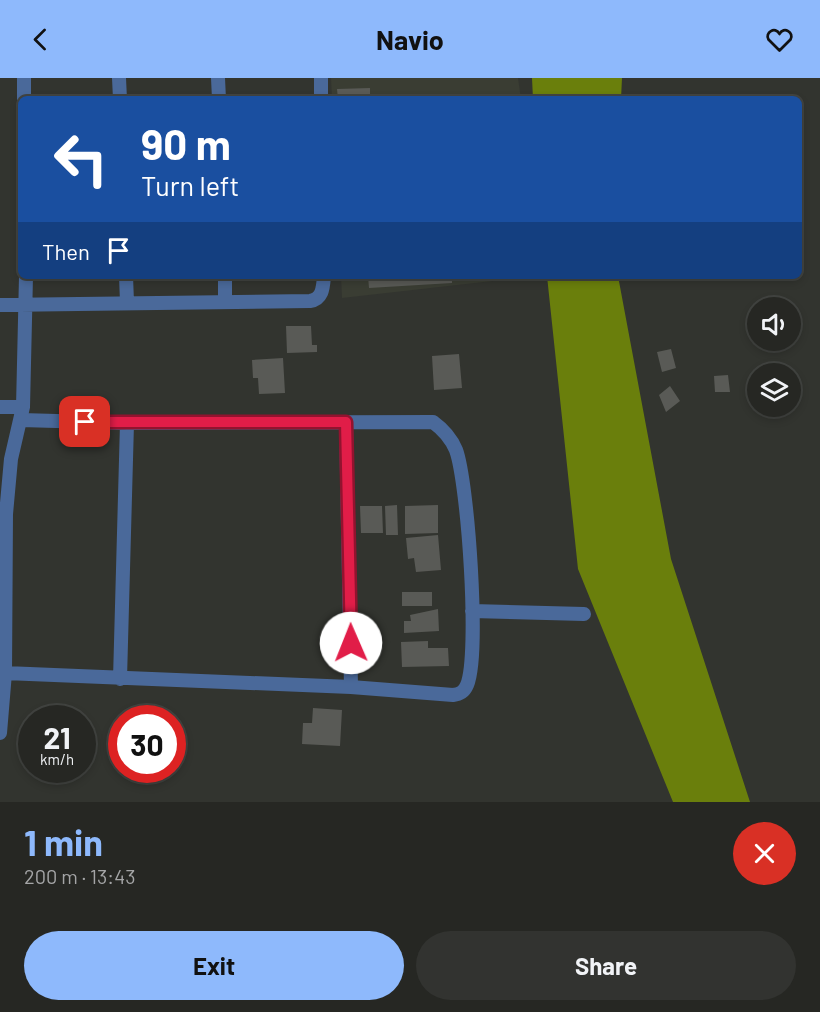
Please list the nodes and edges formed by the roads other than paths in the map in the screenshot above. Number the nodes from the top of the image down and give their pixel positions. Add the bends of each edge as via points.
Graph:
1 (24, 78) edge
2 (119, 78) edge
3 (218, 78) edge
4 (321, 78) edge
5 (24, 96) edge
6 (120, 96) edge
7 (219, 96) edge
8 (321, 96) edge
9 (26, 279) edge
10 (126, 279) edge
11 (225, 279) edge
12 (324, 279) edge
13 (225, 301) junction
14 (127, 302) junction
15 (26, 304) junction
16 (0, 306) edge
17 (0, 407) edge
18 (22, 414) junction
19 (346, 422) junction
20 (127, 423) junction
21 (472, 611) junction
22 (584, 614) dead end
23 (5, 673) junction
24 (120, 679) junction
25 (351, 687) junction
26 (0, 734) edge

1 - 5 street
2 - 6 street
3 - 7 street
4 - 8 street
9 - 15 street
10 - 14 street
11 - 13 street
12 - 13 street via 323,289 315,300
13 - 14 street
14 - 15 street
15 - 16 street
15 - 18 street
17 - 18 street
18 - 20 street
18 - 23 street via 11,459 6,514
19 - 20 street
19 - 21 street via 434,422 446,432 455,448 464,484
19 - 25 street
20 - 24 street
21 - 22 street
21 - 25 street via 471,674 461,693
23 - 24 street
23 - 26 street
24 - 25 street

